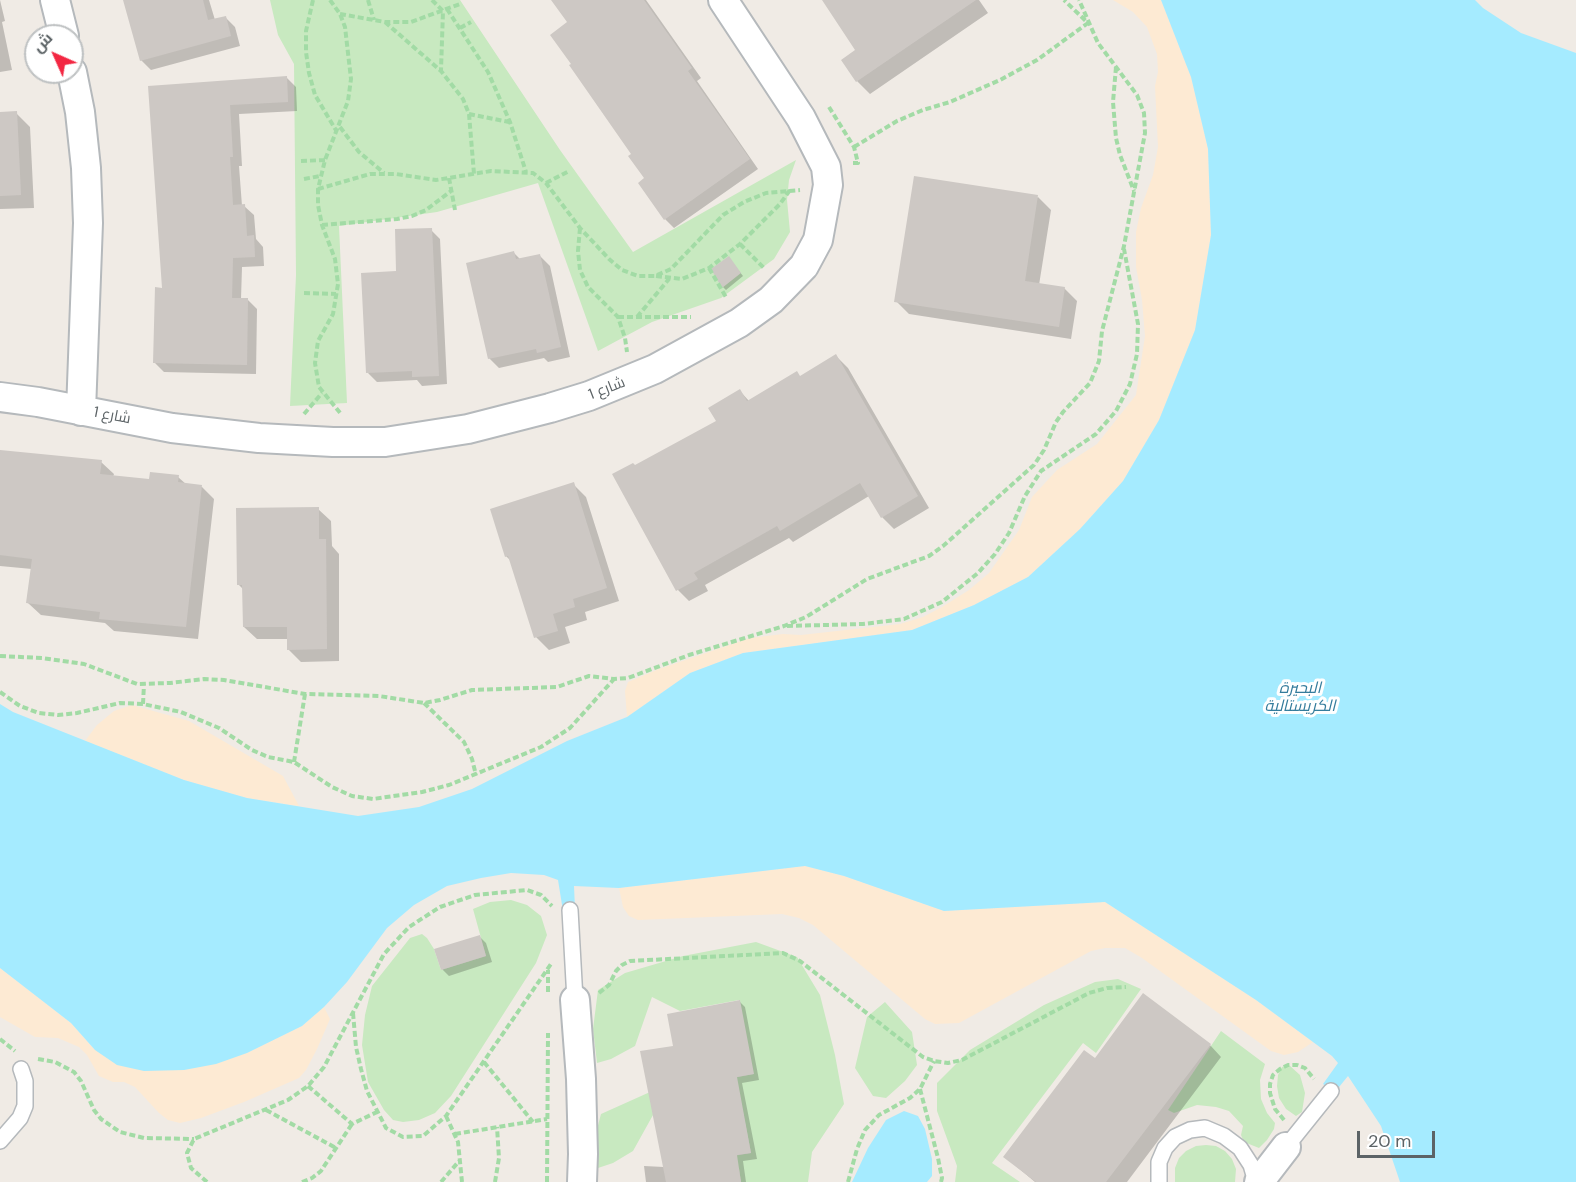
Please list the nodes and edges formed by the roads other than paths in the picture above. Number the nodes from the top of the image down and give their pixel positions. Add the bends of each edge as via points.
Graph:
1 (55, 0) edge
2 (723, 0) edge
3 (61, 24) edge
4 (74, 84) edge
5 (0, 397) edge
6 (81, 411) junction
7 (570, 910) dead end
8 (561, 1001) joint
9 (24, 1060) road end
10 (1331, 1091) dead end
11 (1293, 1139) joint
12 (0, 1141) edge
13 (582, 1182) edge
14 (1159, 1182) edge
15 (1258, 1182) edge

1 - 3 street
2 - 6 street, شارع 1 via 801,118 826,167 828,184 818,240 804,266 771,300 739,323 655,369 550,408 479,427 385,442 259,438 172,428
4 - 6 street, شارع 1 via 86,168 88,224
5 - 6 street, شارع 1
7 - 8 lane via 571,934
8 - 13 street via 581,1090
9 - 12 lane via 25,1106
10 - 11 lane
11 - 15 street
14 - 15 lane via 1158,1162 1165,1148 1175,1137 1205,1128 1240,1148

